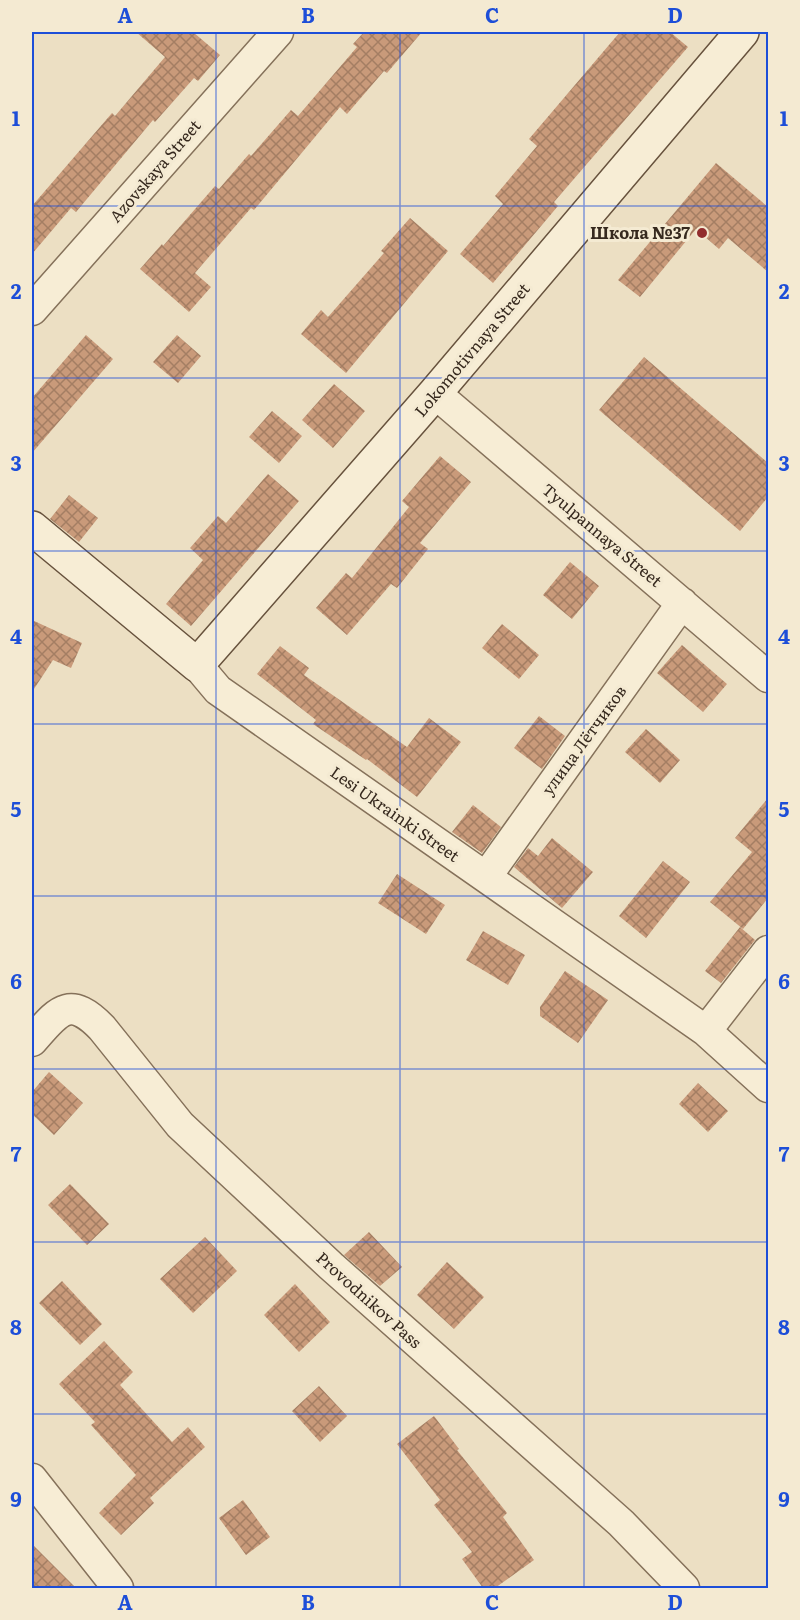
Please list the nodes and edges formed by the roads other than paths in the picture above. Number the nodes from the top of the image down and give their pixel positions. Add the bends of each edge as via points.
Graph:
1 (278, 32) edge
2 (742, 32) edge
3 (32, 310) edge
4 (435, 393) junction
5 (32, 528) edge
6 (682, 603) junction
7 (197, 665) junction
8 (768, 677) edge
9 (486, 877) junction
10 (768, 951) edge
11 (706, 1031) junction
12 (32, 1041) edge
13 (768, 1088) edge
14 (32, 1479) edge
15 (118, 1588) edge
16 (684, 1588) edge

1 - 3 street, Azovskaya Street
2 - 4 main road, Lokomotivnaya Street
4 - 6 street, Tyulpannaya Street
4 - 7 main road, Lokomotivnaya Street
5 - 7 main road, Lesi Ukrainki Street
6 - 8 street, Tyulpannaya Street
6 - 9 street, улица Лётчиков
7 - 9 street, Lesi Ukrainki Street via 218,690
9 - 11 street, Lesi Ukrainki Street
10 - 11 street
11 - 13 street, Lesi Ukrainki Street
12 - 16 street, Provodnikov Pass via 62,1010 89,1014 180,1125 331,1266 621,1523
14 - 15 street

